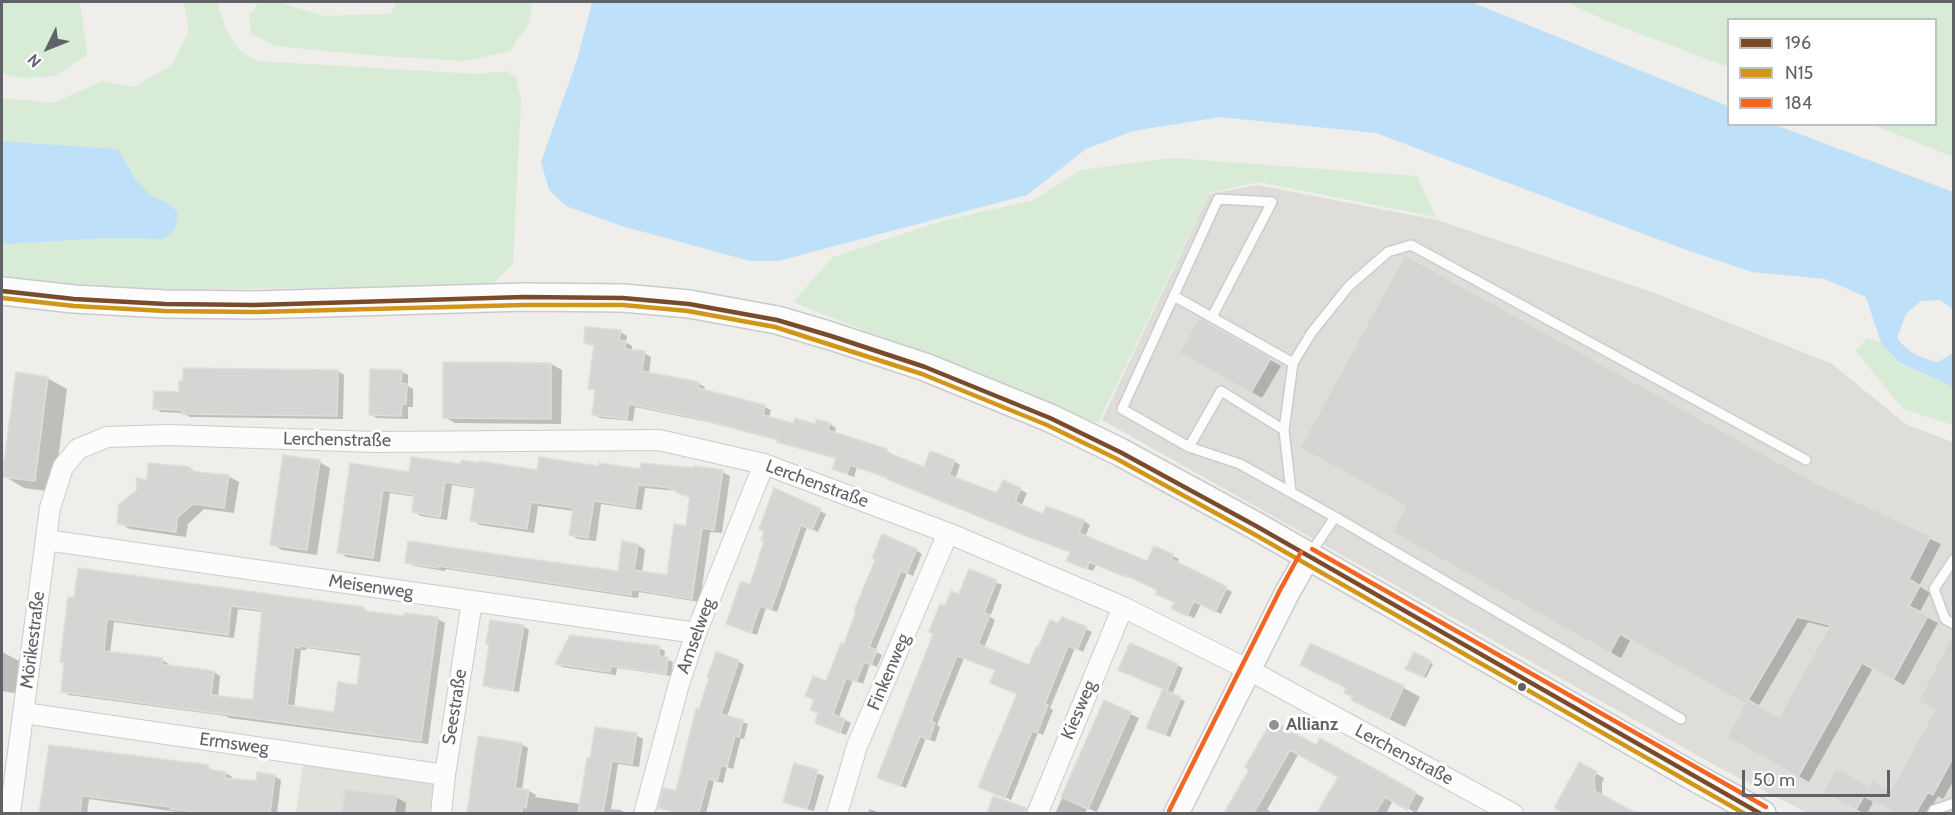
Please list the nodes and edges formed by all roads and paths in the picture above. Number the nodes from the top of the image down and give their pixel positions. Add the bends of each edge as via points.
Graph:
1 (2, 291) edge
2 (1174, 296) junction
3 (1212, 317) junction
4 (1293, 363) junction
5 (1284, 429) junction
6 (1189, 447) junction
7 (1806, 460) dead end
8 (764, 464) junction
9 (63, 467) joint
10 (1291, 492) junction
11 (1335, 517) junction
12 (948, 532) junction
13 (46, 540) junction
14 (1308, 556) junction
15 (1953, 559) edge
16 (472, 602) junction
17 (1123, 607) junction
18 (1953, 624) edge
19 (696, 633) junction
20 (1249, 670) junction
21 (24, 714) junction
22 (1681, 719) dead end
23 (445, 775) junction
24 (1953, 803) edge
25 (10, 813) edge
26 (441, 813) edge
27 (644, 813) edge
28 (837, 813) edge
29 (1037, 813) edge
30 (1176, 813) edge
31 (1513, 813) edge
32 (1762, 813) edge
33 (1932, 813) edge

1 - 14 main road via 165,304 623,298 689,304 777,320 925,367 1050,418 1211,500
2 - 3 lane
2 - 3 lane via 1218,199 1272,202
2 - 6 lane via 1122,409
3 - 4 lane
4 - 5 lane
4 - 7 lane via 1349,286 1388,252 1411,245
5 - 6 lane via 1221,391
5 - 10 lane
6 - 10 lane via 1240,464
8 - 9 street, Lerchenstraße via 659,440 375,442 168,435 106,437 78,449
8 - 12 street, Lerchenstraße
8 - 19 street, Amselweg
9 - 13 street, Mörikestraße via 50,508
10 - 11 lane
11 - 14 lane
11 - 22 lane
12 - 17 street, Lerchenstraße
12 - 28 street, Finkenweg via 857,746
13 - 16 street, Meisenweg
13 - 21 street, Mörikestraße
14 - 20 street
14 - 32 main road
15 - 18 lane via 1934,589 1945,619
16 - 19 street, Meisenweg
16 - 23 street, Seestraße
17 - 20 street, Lerchenstraße
17 - 29 street, Kiesweg
19 - 27 street, Amselweg
20 - 30 street
20 - 31 street, Lerchenstraße
21 - 23 street, Ermsweg
21 - 25 street, Mörikestraße
23 - 26 street, Seestraße
24 - 33 lane

